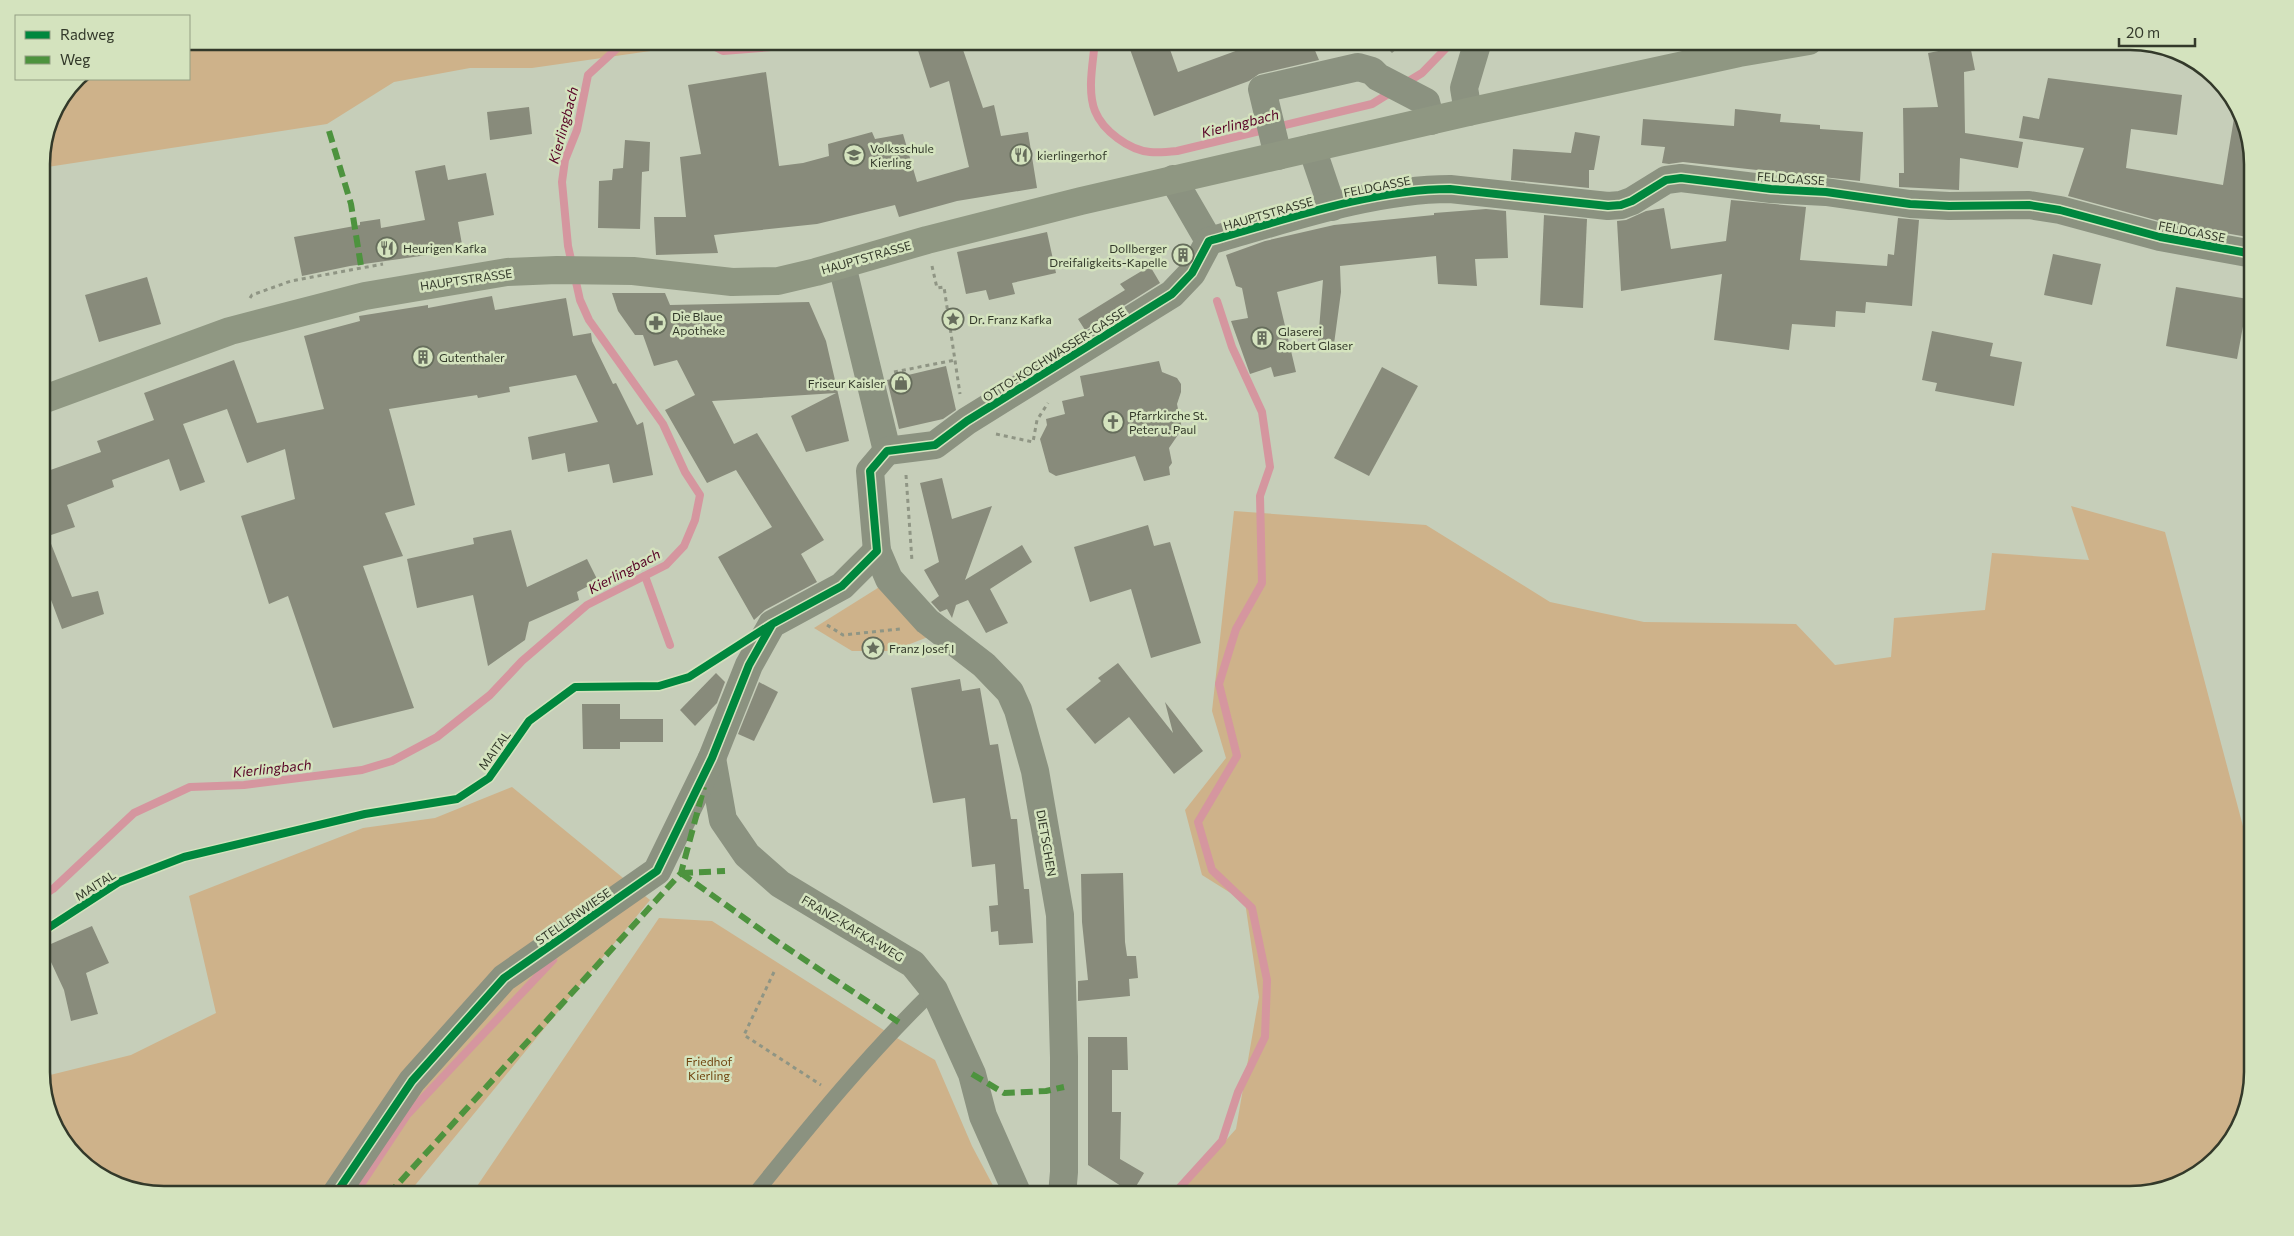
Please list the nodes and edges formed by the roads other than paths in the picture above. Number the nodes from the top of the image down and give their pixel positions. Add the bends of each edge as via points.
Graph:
1 (1475, 50) edge
2 (1756, 50) edge
3 (1468, 112) junction
4 (1431, 121) junction
5 (1275, 147) junction
6 (1312, 148) junction
7 (1173, 179) junction
8 (1332, 207) junction
9 (1210, 241) junction
10 (2244, 253) edge
11 (842, 265) junction
12 (50, 397) edge
13 (886, 451) junction
14 (877, 551) junction
15 (712, 758) junction
16 (934, 990) junction
17 (341, 1186) edge
18 (761, 1186) edge
19 (1014, 1186) edge
20 (1062, 1186) edge

1 - 3 street via 1464,88
2 - 3 main road, HAUPTSTRASSE
3 - 4 main road, HAUPTSTRASSE
4 - 5 street via 1426,102 1372,71 1358,67 1262,89
4 - 6 main road, HAUPTSTRASSE
5 - 6 main road, HAUPTSTRASSE
5 - 7 main road, HAUPTSTRASSE
6 - 8 street, FELDGASSE
7 - 9 street
7 - 11 main road, HAUPTSTRASSE via 927,240
8 - 9 street, HAUPTSTRASSE
8 - 10 street, FELDGASSE via 1424,189 1450,188 1621,205 1666,180 1681,178 1910,204 2029,205 2160,237
9 - 13 street, OTTO-KOCHWASSER-GASSE via 1192,273 1172,294 968,421 935,445
11 - 12 main road, HAUPTSTRASSE via 778,281 757,282 588,270 479,276 341,301 230,331
11 - 13 street
13 - 14 street, DIETSCHEN via 870,472
14 - 15 street, STELLENWIESE via 842,586 772,624 749,665
14 - 20 street, DIETSCHEN via 889,579 927,620 984,665 1010,692 1018,710 1035,772 1060,915
15 - 16 street, FRANZ-KAFKA-WEG via 723,820 747,855 780,884 913,964
15 - 17 street, STELLENWIESE via 657,871 504,978 412,1081
16 - 18 lane via 837,1094
16 - 19 street, FRANZ-KAFKA-WEG via 972,1074 982,1116

